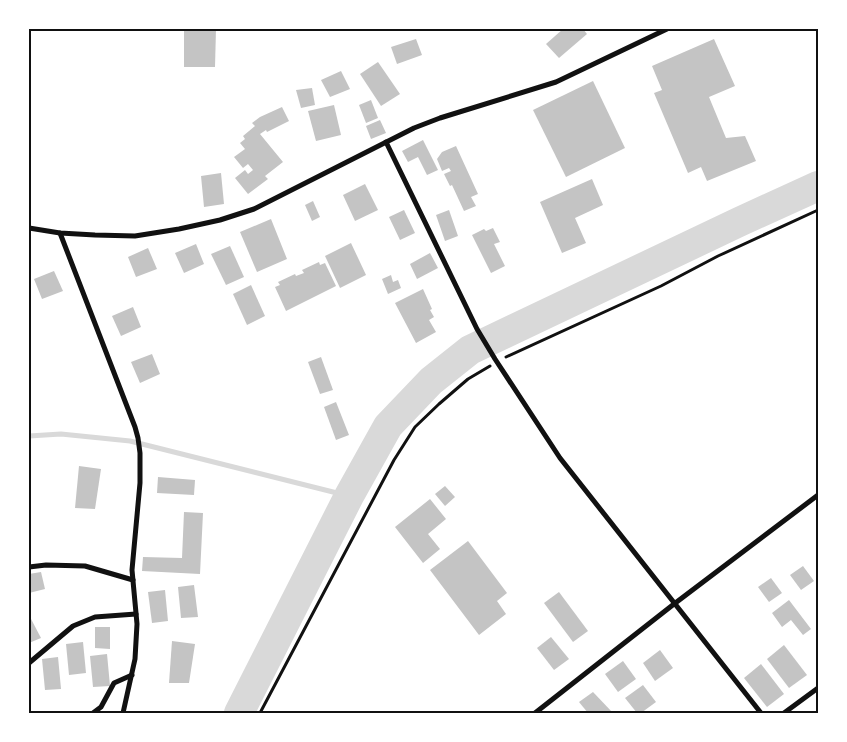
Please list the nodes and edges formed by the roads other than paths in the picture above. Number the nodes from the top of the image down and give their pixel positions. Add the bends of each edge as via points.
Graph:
1 (667, 29) edge
2 (386, 142) junction
3 (29, 228) edge
4 (60, 233) junction
5 (818, 495) edge
6 (29, 567) edge
7 (133, 580) junction
8 (674, 604) junction
9 (136, 614) junction
10 (29, 663) edge
11 (132, 675) junction
12 (818, 688) edge
13 (93, 713) edge
14 (123, 713) edge
15 (535, 713) edge
16 (761, 713) edge
17 (784, 713) edge

1 - 2 street via 556,82 440,118
2 - 4 street via 254,209 220,220 135,236
2 - 8 street via 477,329 496,360 560,458
3 - 4 street
4 - 7 street via 138,438 140,483
5 - 8 street
6 - 7 street via 86,566
7 - 9 street
8 - 15 street
8 - 16 street
9 - 10 street via 95,617 73,626
9 - 11 street
11 - 13 street via 114,683 101,707
11 - 14 street
12 - 17 street

